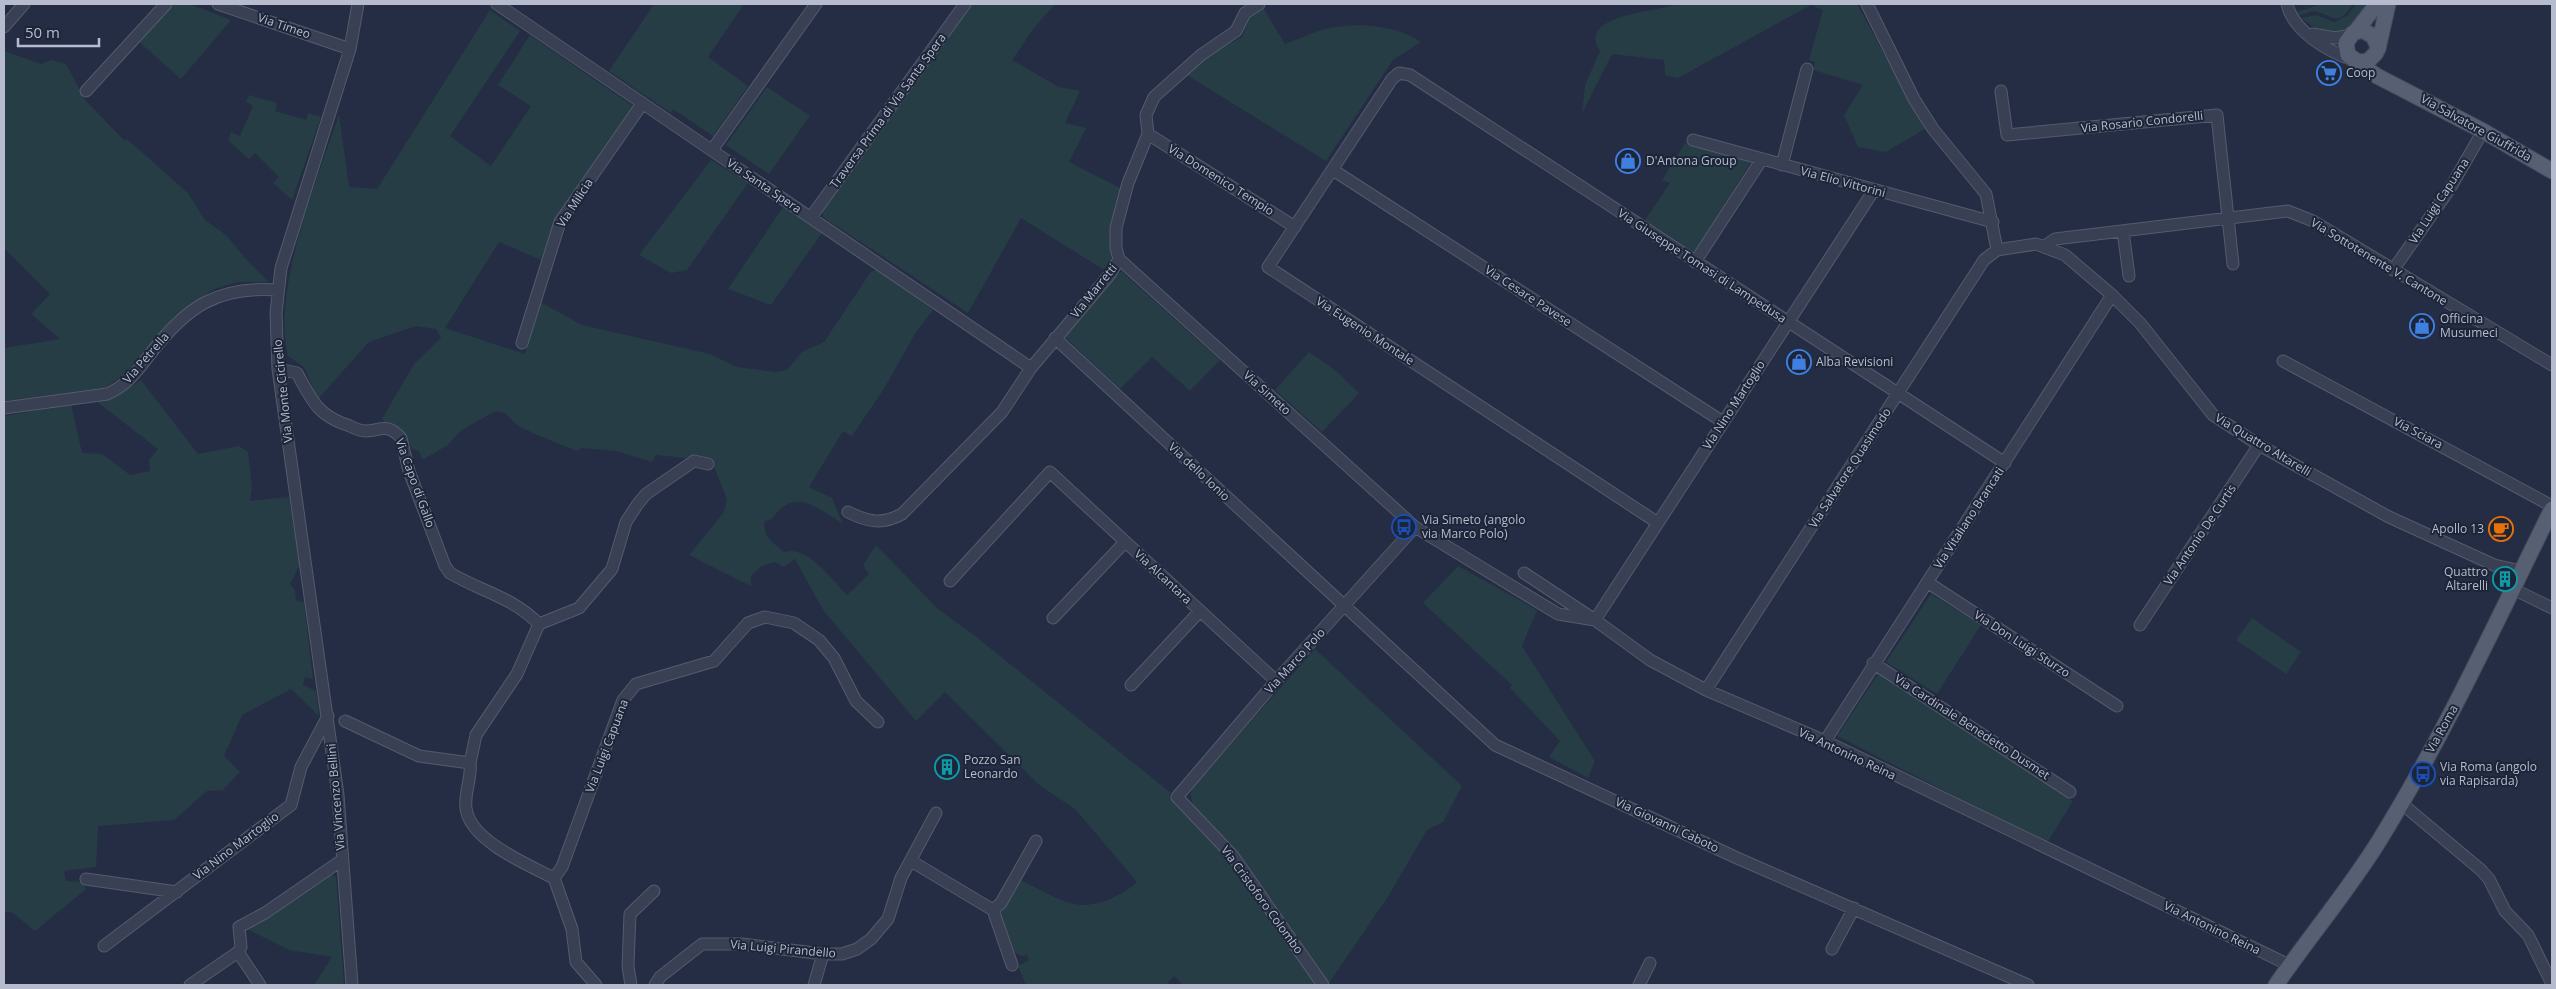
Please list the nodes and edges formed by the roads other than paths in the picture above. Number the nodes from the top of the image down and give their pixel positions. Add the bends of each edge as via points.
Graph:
1 (24, 4) edge
2 (166, 4) edge
3 (218, 4) edge
4 (358, 4) edge
5 (497, 4) edge
6 (816, 4) edge
7 (965, 4) edge
8 (1259, 4) edge
9 (1867, 4) edge
10 (2287, 4) edge
11 (2378, 4) edge
12 (2388, 4) edge
13 (4, 27) edge
14 (2304, 32) junction
15 (2354, 33) junction
16 (350, 49) junction
17 (2377, 50) junction
18 (2354, 60) junction
19 (1807, 69) dead end
20 (1399, 73) joint
21 (2399, 86) junction
22 (86, 90) dead end
23 (2001, 91) dead end
24 (642, 104) junction
25 (2483, 131) junction
26 (1148, 134) junction
27 (1693, 140) dead end
28 (712, 150) junction
29 (1762, 159) junction
30 (1782, 165) junction
31 (1333, 170) junction
32 (2552, 171) edge
33 (1874, 190) junction
34 (811, 217) junction
35 (2228, 218) junction
36 (1993, 222) junction
37 (1295, 227) junction
38 (2124, 231) junction
39 (2046, 246) junction
40 (1997, 250) junction
41 (1119, 259) junction
42 (1695, 262) junction
43 (2233, 264) dead end
44 (2393, 270) junction
45 (2129, 276) dead end
46 (278, 290) junction
47 (2112, 295) junction
48 (1788, 322) junction
49 (1055, 338) junction
50 (522, 343) dead end
51 (2283, 361) dead end
52 (2552, 365) edge
53 (1031, 368) junction
54 (278, 369) junction
55 (1898, 393) junction
56 (4, 408) edge
57 (1723, 422) junction
58 (2259, 445) junction
59 (2006, 462) junction
60 (708, 464) dead end
61 (2552, 507) edge
62 (848, 512) dead end
63 (1658, 523) junction
64 (1415, 527) junction
65 (1126, 542) junction
66 (2521, 571) junction
67 (1524, 573) dead end
68 (950, 581) dead end
69 (1927, 582) junction
70 (2513, 589) junction
71 (1343, 607) junction
72 (2552, 608) edge
73 (312, 609) joint
74 (1200, 611) junction
75 (1053, 618) dead end
76 (1595, 620) junction
77 (539, 624) junction
78 (2140, 625) dead end
79 (1874, 663) junction
80 (1276, 681) junction
81 (1130, 685) dead end
82 (1706, 690) junction
83 (2117, 706) dead end
84 (328, 716) junction
85 (345, 721) dead end
86 (878, 722) dead end
87 (1825, 741) junction
88 (470, 762) junction
89 (2070, 792) dead end
90 (1177, 797) joint
91 (2401, 803) junction
92 (936, 813) dead end
93 (1036, 841) dead end
94 (342, 860) junction
95 (911, 861) junction
96 (554, 878) junction
97 (86, 879) dead end
98 (654, 891) dead end
99 (177, 892) junction
100 (1854, 908) junction
101 (993, 910) junction
102 (104, 946) dead end
103 (1832, 949) dead end
104 (238, 952) junction
105 (822, 954) junction
106 (1650, 964) dead end
107 (1012, 965) dead end
108 (2289, 965) junction
109 (2552, 984) edge
110 (190, 985) edge
111 (260, 985) edge
112 (352, 985) edge
113 (596, 985) edge
114 (631, 985) edge
115 (655, 985) edge
116 (814, 985) edge
117 (1323, 985) edge
118 (1639, 985) edge
119 (2028, 985) edge
120 (2276, 985) edge

1 - 13 street
2 - 22 street
3 - 16 street, Via Timeo
4 - 16 street, Via Monte Cicirello
5 - 24 street, Via Santa Spera
6 - 28 street
7 - 34 street, Traversa Prima di Via Santa Spera
8 - 26 street, Via Marretti via 1245,13 1236,31 1201,55 1154,97 1146,115
9 - 36 street via 1914,99 1933,129 1986,194
10 - 14 street via 2292,19
11 - 15 main road
12 - 17 main road
14 - 15 street via 2335,38
14 - 18 street
15 - 17 main road via 2365,31 2371,34 2377,41
15 - 18 main road via 2346,46 2348,55
16 - 46 street, Via Monte Cicirello via 287,246
17 - 18 main road via 2368,62
17 - 21 main road via 2381,70
18 - 21 main road via 2362,68
19 - 30 street
20 - 31 street, Via Eugenio Montale
20 - 42 street, Via Giuseppe Tomasi di Lampedusa via 1410,75
21 - 25 main road, Via Salvatore Giuffrida
23 - 35 street, Via Rosario Condorelli via 2007,135 2217,115
24 - 28 street, Via Santa Spera
24 - 50 street, Via Milicia via 560,222
25 - 32 main road, Via Salvatore Giuffrida
25 - 44 street, Via Luigi Capuana via 2449,190
26 - 37 street, Via Domenico Tempio
26 - 41 street, Via Marretti via 1128,184 1116,228
27 - 29 street, Via Elio Vittorini
28 - 34 street, Via Santa Spera
29 - 30 street, Via Elio Vittorini
29 - 42 street
30 - 33 street, Via Elio Vittorini
31 - 37 street, Via Eugenio Montale
31 - 57 street, Via Cesare Pavese
33 - 36 street, Via Elio Vittorini
33 - 48 street, Via Nino Martoglio
34 - 53 street, Via Santa Spera
35 - 38 street, Via Sottotenente V. Cantone
35 - 43 street
35 - 44 street, Via Sottotenente V. Cantone via 2288,211 2313,221
36 - 40 street
37 - 63 street, Via Eugenio Montale via 1268,267
38 - 39 street, Via Sottotenente V. Cantone via 2055,239
38 - 45 street
39 - 40 street, Via Quattro Altarelli via 2036,244
39 - 47 street, Via Quattro Altarelli via 2065,255
40 - 55 street, Via Salvatore Quasimodo via 1984,260
41 - 49 street, Via Marretti via 1111,273
41 - 64 street, Via Simeto
42 - 48 street, Via Giuseppe Tomasi di Lampedusa
44 - 52 street, Via Sottotenente V. Cantone
46 - 54 street, Via Monte Cicirello
46 - 56 street, Via Petrella via 254,288 212,297 181,318 129,382 117,390
47 - 58 street, Via Quattro Altarelli via 2140,323 2213,415
47 - 59 street, Via Vitaliano Brancati
48 - 55 street, Via Giuseppe Tomasi di Lampedusa
48 - 57 street, Via Nino Martoglio
49 - 53 street, Via Marretti
49 - 71 street, Via dello Ionio
51 - 61 street, Via Sciara
53 - 62 street, Via Marretti via 1002,412 902,514 878,522 866,521
54 - 73 street, Via Monte Cicirello
54 - 77 street, Via Capo di Gallo via 297,373 312,402 324,415 365,431 378,428 397,434 408,471 450,573 526,610
55 - 59 street, Via Giuseppe Tomasi di Lampedusa
55 - 82 street, Via Salvatore Quasimodo
57 - 63 street, Via Nino Martoglio
58 - 66 street, Via Quattro Altarelli via 2388,517 2494,565
58 - 78 street, Via Antonio De Curtis
59 - 69 street, Via Vitaliano Brancati
60 - 77 street via 694,462 646,494 626,522 612,569 579,608
61 - 66 main road, Via Roma
63 - 76 street, Via Nino Martoglio
64 - 71 street, Via Marco Polo
64 - 76 street, Via Antonino Reina via 1558,614
65 - 68 street, Via Alcantara via 1050,472
65 - 74 street, Via Alcantara
65 - 75 street
66 - 70 main road, Via Roma
67 - 76 street
69 - 79 street, Via Vitaliano Brancati
69 - 83 street, Via Don Luigi Sturzo
70 - 72 street
70 - 91 main road, Via Roma via 2461,695
71 - 80 street, Via Marco Polo
71 - 100 street, Via Giovanni Caboto via 1495,745 1737,858
73 - 84 street, Via Vincenzo Bellini
74 - 80 street, Via Alcantara
74 - 81 street
76 - 82 street, Via Antonino Reina via 1650,660
77 - 88 street via 517,674 476,735
79 - 87 street, Via Vitaliano Brancati
79 - 89 street, Via Cardinale Benedetto Dusmet
80 - 90 street, Via Marco Polo
82 - 87 street, Via Antonino Reina
84 - 94 street, Via Vincenzo Bellini
84 - 99 street, Via Nino Martoglio via 301,767 291,804
85 - 88 street via 420,756
86 - 96 street, Via Luigi Capuana via 856,701 834,658 819,640 794,623 765,617 748,623 714,661 636,684 624,700 562,867
87 - 108 street, Via Antonino Reina
88 - 96 street via 466,805 468,820 485,838
90 - 117 street, Via Cristoforo Colombo via 1233,856
91 - 108 main road, Via Roma via 2378,842
91 - 109 street via 2481,870 2505,911 2528,935
92 - 95 street, Via Luigi Pirandello
93 - 101 street via 1001,903
94 - 104 street via 239,927 241,947
94 - 112 street, Via Vincenzo Bellini
95 - 101 street
95 - 105 street, Via Luigi Pirandello via 901,878 883,927 857,949 842,954
96 - 113 street via 572,929 576,962
97 - 99 street
98 - 114 street via 630,914 628,966
99 - 102 street, Via Nino Martoglio
100 - 103 street
100 - 119 street, Via Giovanni Caboto
101 - 107 street
104 - 110 street
104 - 111 street
105 - 115 street, Via Luigi Pirandello via 742,944 702,944 660,977
105 - 116 street
106 - 118 street
108 - 120 main road, Via Roma

